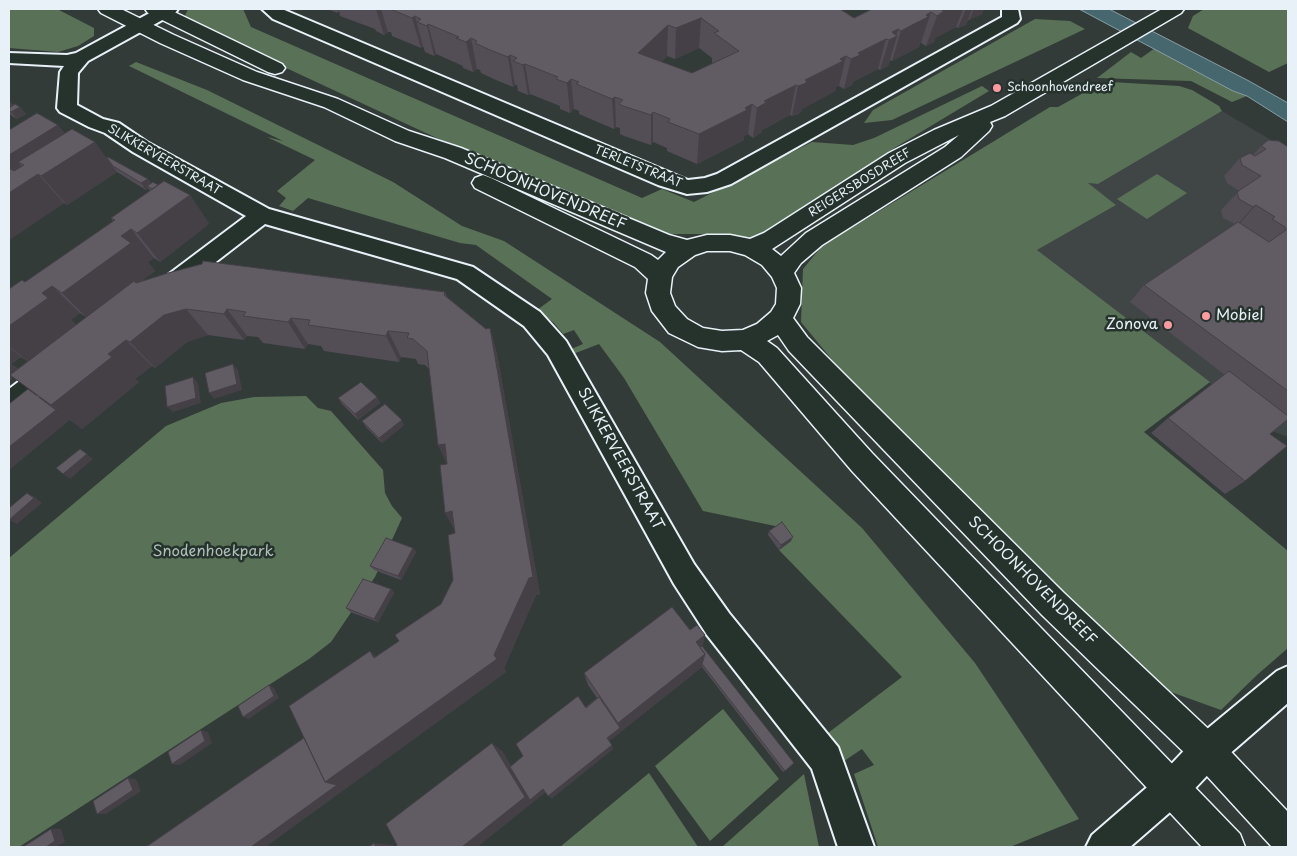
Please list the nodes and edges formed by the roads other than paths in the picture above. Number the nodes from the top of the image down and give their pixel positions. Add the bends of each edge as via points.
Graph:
1 (107, 9) edge
2 (271, 9) edge
3 (1010, 9) edge
4 (1173, 10) edge
5 (156, 14) edge
6 (9, 58) edge
7 (82, 58) junction
8 (998, 111) junction
9 (112, 128) junction
10 (402, 136) junction
11 (88, 143) edge
12 (262, 214) junction
13 (752, 248) junction
14 (687, 249) junction
15 (782, 272) junction
16 (660, 276) junction
17 (154, 296) edge
18 (780, 319) junction
19 (745, 340) junction
20 (74, 354) edge
21 (17, 396) edge
22 (1288, 682) edge
23 (1207, 751) junction
24 (1172, 788) junction
25 (1288, 838) edge
26 (856, 847) edge
27 (1104, 847) edge
28 (1227, 847) edge

1 - 5 street, SCHOONHOVENDREEF
2 - 3 street, TERLETSTRAAT via 288,19 687,187 724,179 1011,19
4 - 8 street, REIGERSBOSDREEF
5 - 7 street, SLIKKERVEERSTRAAT
5 - 10 street, SCHOONHOVENDREEF via 264,61 331,103
6 - 7 street via 67,61
7 - 9 street, SLIKKERVEERSTRAAT via 69,72 67,108
8 - 13 street, REIGERSBOSDREEF via 896,158 772,239
8 - 15 street, REIGERSBOSDREEF via 953,152 814,239 793,257
9 - 11 street
9 - 12 street, SLIKKERVEERSTRAAT via 140,147
10 - 14 street, SCHOONHOVENDREEF via 453,152 662,242
10 - 16 street, SCHOONHOVENDREEF via 439,162 643,261
12 - 17 street
12 - 26 street, SLIKKERVEERSTRAAT via 465,273 532,319 557,348 684,574 718,624 826,759
13 - 14 street via 730,242 707,243
13 - 15 street via 770,259
14 - 16 street via 670,261
15 - 18 street via 789,288 788,304
16 - 19 street via 658,293 664,311 678,326 698,337
18 - 19 street via 766,332
18 - 23 street, SCHOONHOVENDREEF via 798,344 1054,604
19 - 24 street via 768,355 862,462
20 - 21 street
22 - 23 street
23 - 24 street
23 - 25 street, SCHOONHOVENDREEF
24 - 27 street
24 - 28 street

